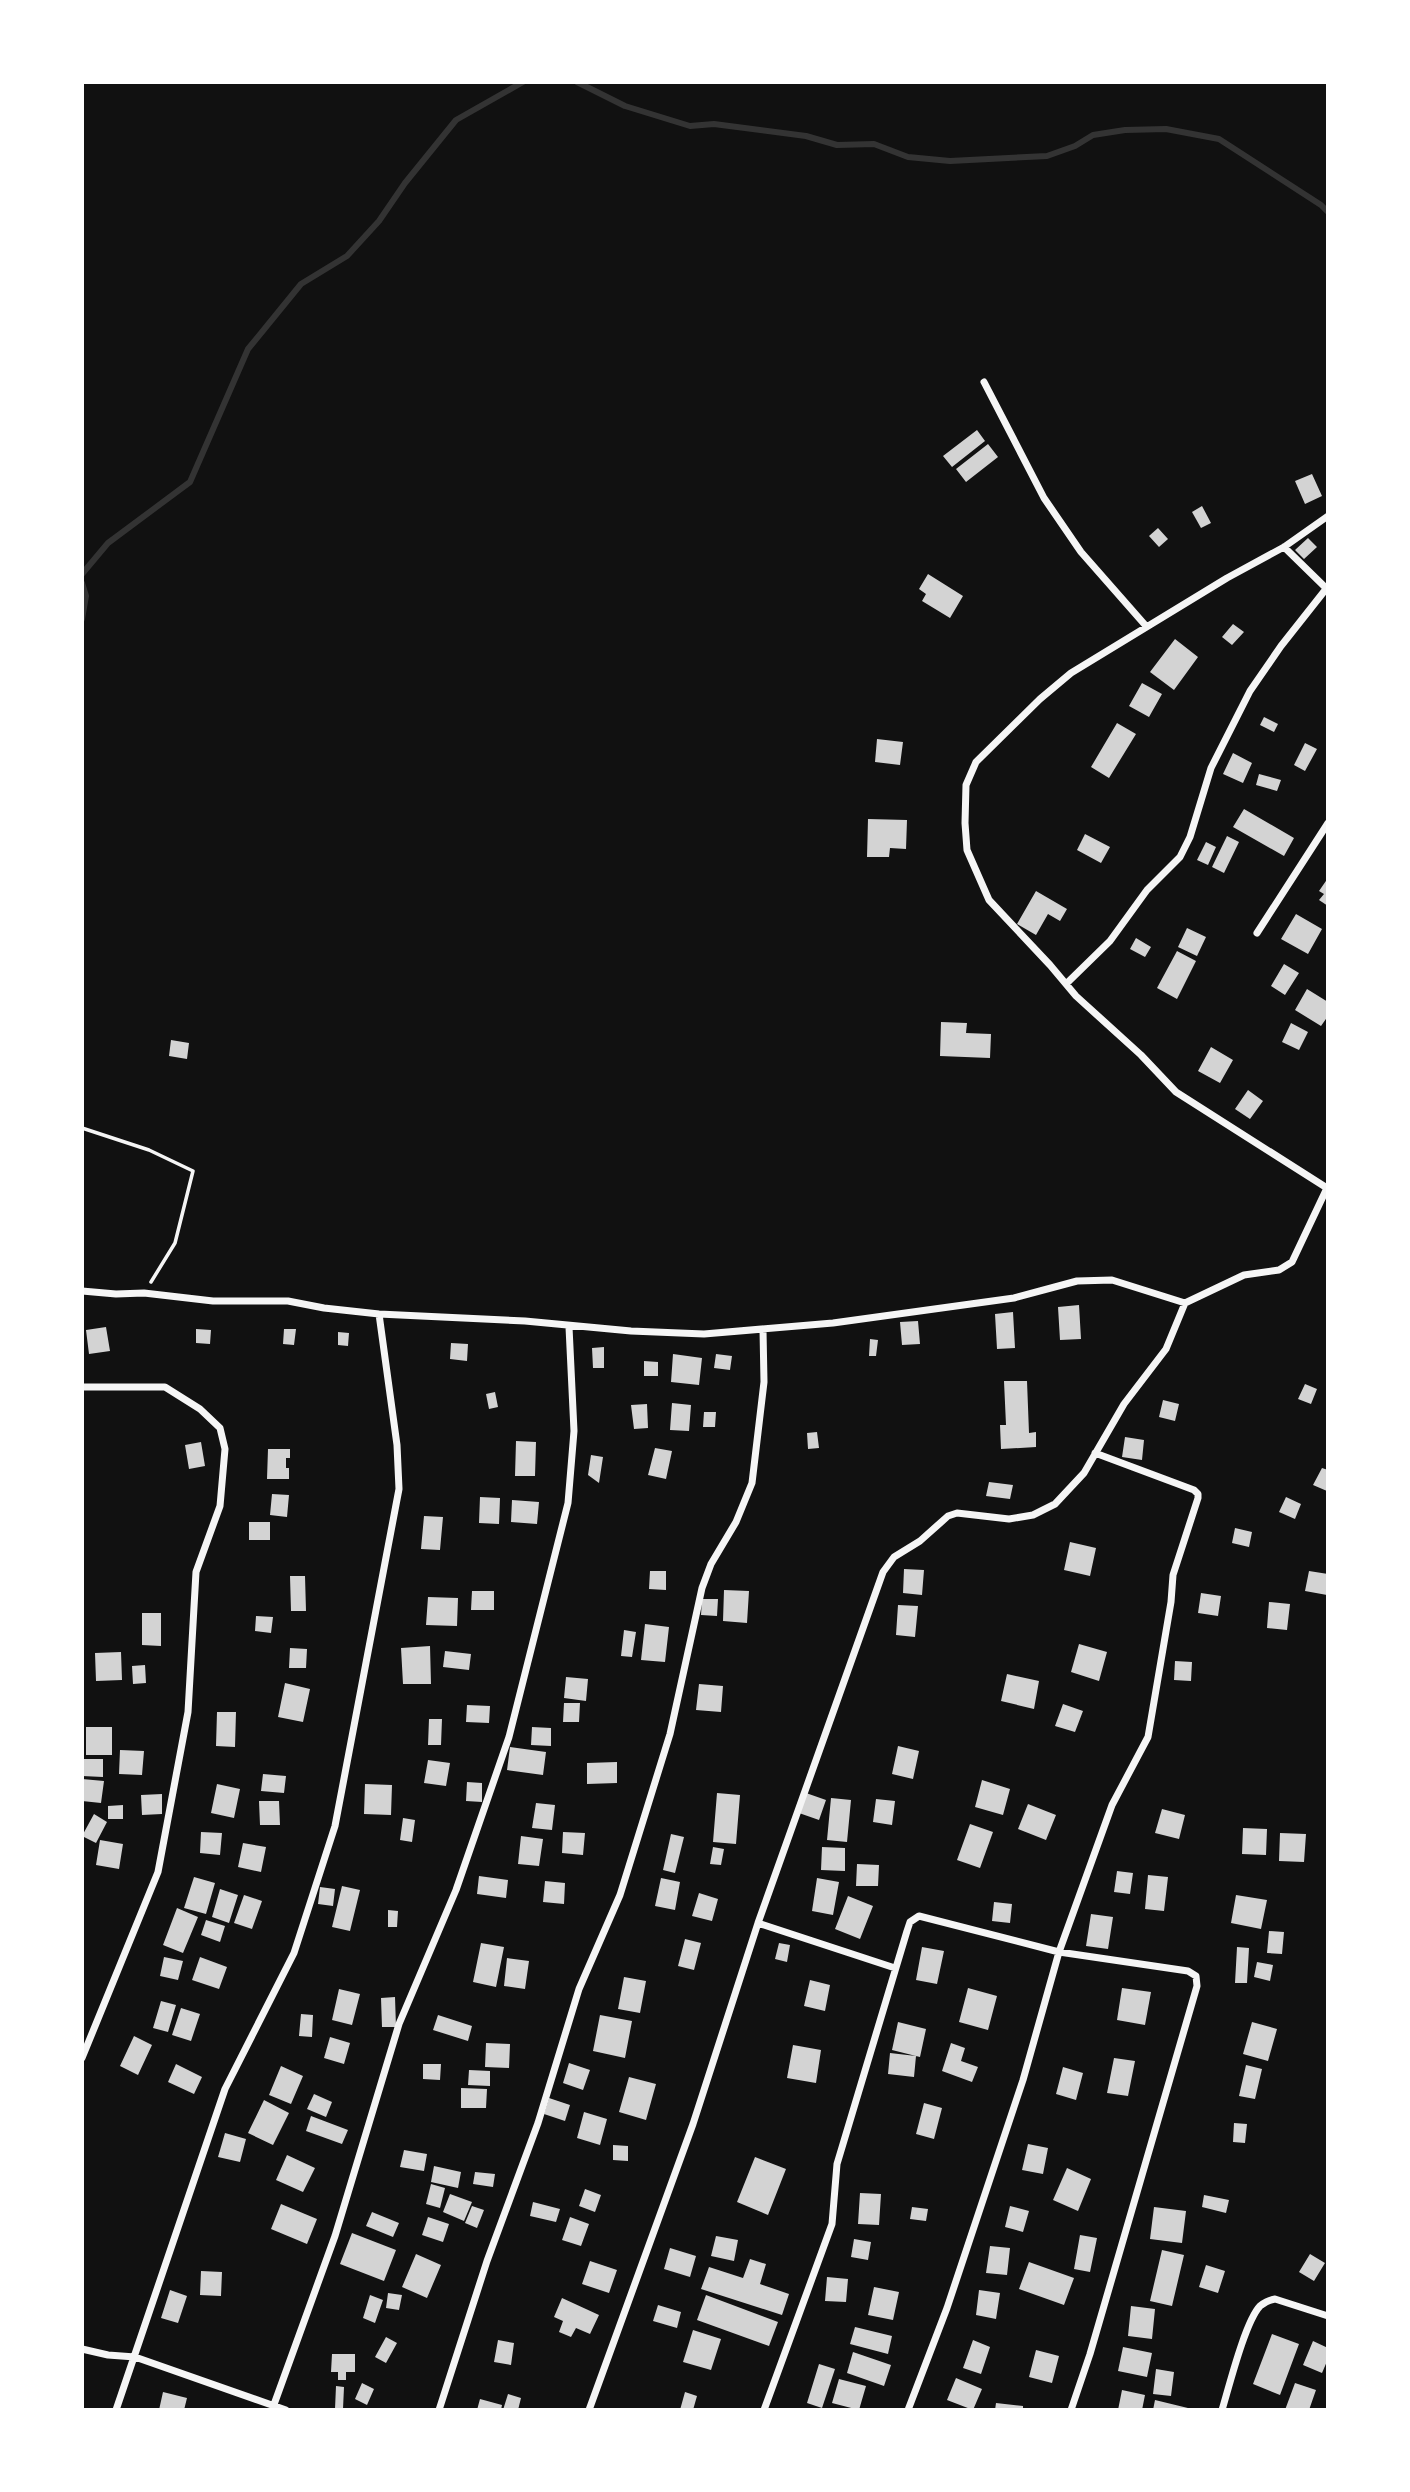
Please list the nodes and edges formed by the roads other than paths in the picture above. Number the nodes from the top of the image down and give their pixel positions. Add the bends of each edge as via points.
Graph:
1 (984, 382) dead end
2 (1328, 516) edge
3 (1284, 547) junction
4 (1327, 589) edge
5 (1146, 626) junction
6 (1328, 823) edge
7 (1257, 933) dead end
8 (1066, 984) junction
9 (1327, 1188) edge
10 (82, 1291) edge
11 (1185, 1304) junction
12 (379, 1314) junction
13 (569, 1327) junction
14 (764, 1330) junction
15 (82, 1387) edge
16 (1095, 1453) junction
17 (758, 1923) junction
18 (1059, 1952) junction
19 (895, 1968) junction
20 (82, 2058) edge
21 (1328, 2316) edge
22 (82, 2349) edge
23 (135, 2357) junction
24 (273, 2407) edge
25 (116, 2410) edge
26 (286, 2410) edge
27 (439, 2410) edge
28 (589, 2410) edge
29 (764, 2410) edge
30 (908, 2410) edge
31 (1071, 2410) edge
32 (1222, 2410) edge

1 - 5 street via 1044,498 1081,552
2 - 3 street
3 - 4 street
3 - 5 street
4 - 8 street via 1250,691 1210,768 1180,858 1147,890 1110,941
5 - 8 street via 1071,673 1040,699 976,762 966,785 967,850 989,900
6 - 7 street
8 - 9 street via 1176,1092
9 - 11 street via 1292,1262 1279,1270 1234,1278
10 - 12 street via 213,1301 288,1301
11 - 14 street via 1112,1280 1077,1281 1014,1298
11 - 16 street via 1166,1349 1124,1404
12 - 13 street
12 - 23 street via 399,1489 335,1826 293,1953 225,2089
13 - 14 street via 704,1334
13 - 24 street via 574,1431 568,1503 509,1737 456,1890 399,2024 335,2236
14 - 27 street via 764,1382 752,1483 702,1588 670,1734 620,1895 579,1989
15 - 20 street via 165,1387 220,1428 225,1450 219,1506 196,1572 188,1712 158,1872
16 - 17 street via 1084,1473 1055,1504 1033,1515 1009,1518 948,1516 894,1557 883,1572
16 - 18 street via 1198,1494 1173,1575 1148,1737 1112,1805
17 - 19 street
17 - 28 street via 693,2124
18 - 19 street via 919,1916 910,1922
18 - 30 street via 1023,2080
18 - 31 street via 1188,1971 1196,1976 1197,1986
19 - 29 street via 837,2164 832,2224
21 - 32 street via 1275,2299 1260,2306 1240,2349
22 - 23 street
23 - 24 street
23 - 25 street
24 - 26 street

